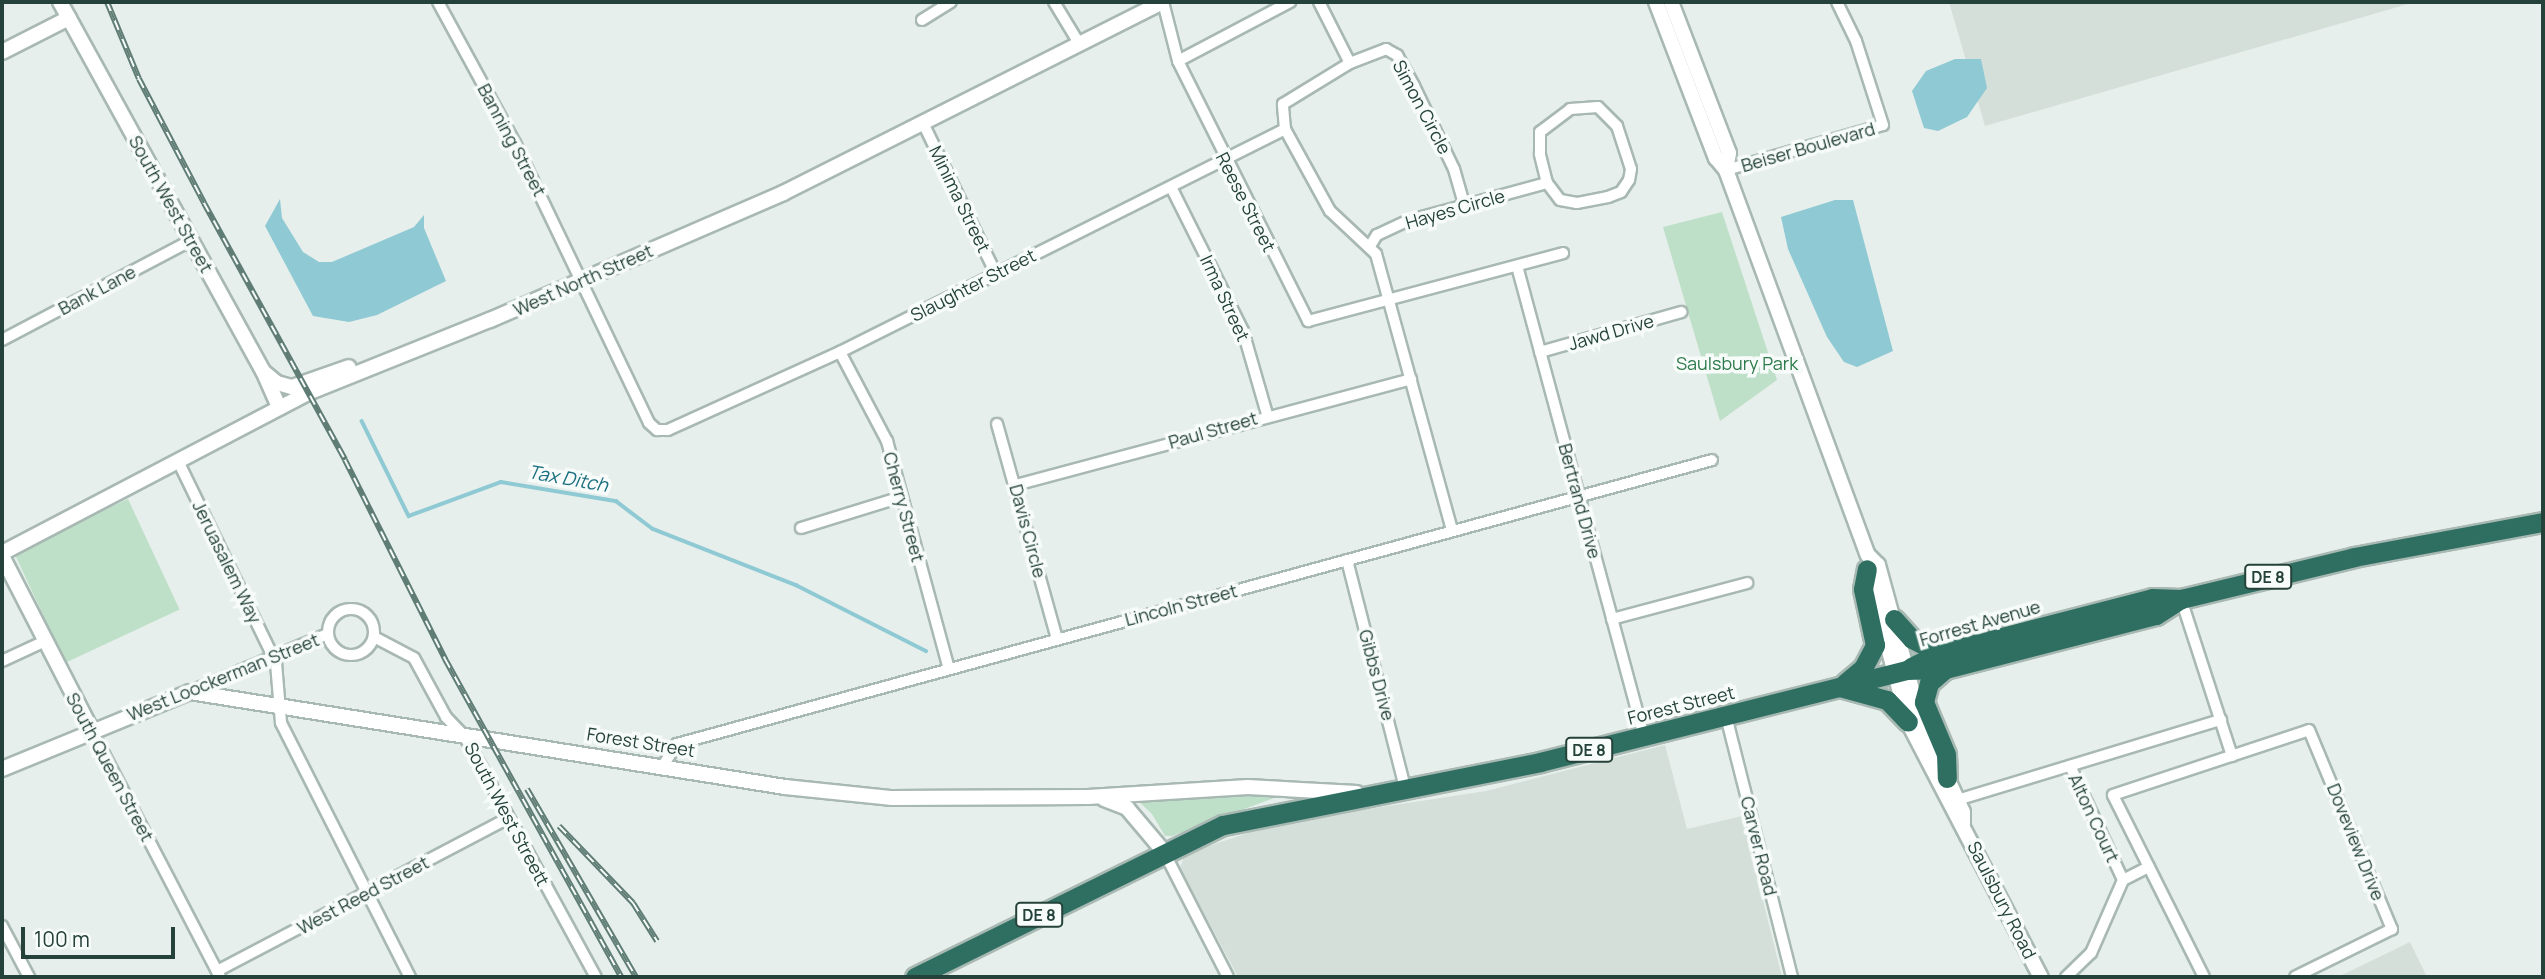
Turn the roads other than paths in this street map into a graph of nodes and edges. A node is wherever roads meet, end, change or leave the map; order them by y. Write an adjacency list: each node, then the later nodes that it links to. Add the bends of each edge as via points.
1 (60, 2): 11 (main road, South West Street)
2 (438, 2): 29 (street, Banning Street)
3 (951, 2): 12 (street)
4 (1054, 2): 13 (street)
5 (1162, 2): 13 (main road, West North Street); 15 (street, Reese Street)
6 (1290, 2): 15 (street)
7 (1319, 2): 16 (street)
8 (1656, 2): 20 (main road, via 1716,158)
9 (1671, 2): 20 (main road, via 1729,153)
10 (1837, 2): 20 (street, Beiser Boulevard, via 1856,41 1883,125)
11 (69, 18): 14 (main road); 24 (main road, South West Street)
12 (922, 20)
13 (1080, 45): 17 (main road, West North Street)
14 (2, 52)
15 (1178, 61): 19 (street, Reese Street)
16 (1350, 63): 18 (street, Simon Circle, via 1283,104); 23 (street, Simon Circle, via 1377,50 1397,55 1454,169)
17 (923, 125): 28 (street, Minima Street); 29 (main road, West North Street, via 783,193)
18 (1285, 129): 19 (street, Slaughter Street); 25 (street, via 1330,211)
19 (1224, 159): 22 (street, Slaughter Street); 30 (street, Reese Street, via 1308,321)
20 (1726, 170): 52 (main road)
21 (1547, 183): 21 (street, via 1560,200 1577,203 1621,192 1631,169 1608,113 1598,107 1570,109 1540,132); 23 (street, Hayes Circle)
22 (1171, 187): 28 (street, Slaughter Street); 39 (street, Irma Street, via 1243,331)
23 (1464, 205): 25 (street, Hayes Circle, via 1382,232)
24 (192, 240): 32 (street, Bank Lane); 36 (main road, South West Street)
25 (1370, 246): 30 (street)
26 (1563, 253): 27 (street, Reese Street)
27 (1517, 265): 30 (street, Reese Street); 34 (street, Bertrand Drive)
28 (996, 274): 33 (street, Slaughter Street)
29 (583, 279): 35 (main road, West North Street); 41 (street, Banning Street, via 649,423)
30 (1389, 299): 37 (street)
31 (1681, 312): 34 (street, Jawd Drive)
32 (2, 340)
33 (839, 352): 41 (street, Slaughter Street, via 668,430); 46 (street, Cherry Street, via 887,441)
34 (1540, 352): 45 (street, Bertrand Drive)
35 (405, 354): 36 (main road, via 292,387 277,383); 38 (main road, West North Street)
36 (263, 371): 38 (main road, South West Street)
37 (1411, 379): 39 (street, Paul Street); 49 (street)
38 (279, 407): 43 (main road, West North Street)
39 (1267, 415): 44 (street, Paul Street)
40 (996, 424): 44 (street, Davis Circle)
41 (657, 430)
42 (1712, 460): 45 (street, Lincoln Street)
43 (178, 461): 50 (main road, West North Street); 61 (street, Jeruasalem Way)
44 (1016, 485): 59 (street, Davis Circle)
45 (1579, 495): 49 (street, Lincoln Street); 55 (street, Bertrand Drive)
46 (901, 497): 48 (street); 64 (street, Cherry Street)
47 (2543, 522): 54 (highway, Forrest Avenue / DE 8, via 2354,557)
48 (801, 528)
49 (1452, 530): 51 (street, Lincoln Street)
50 (2, 555): 60 (main road, South Queen Street)
51 (1347, 560): 59 (street, Lincoln Street); 80 (street, Gibbs Drive)
52 (1867, 562): 56 (main road, via 1878,565); 65 (main road); 66 (highway, via 1863,589 1875,645 1863,668)
53 (1747, 583): 55 (street)
54 (2182, 599): 63 (highway, Forrest Avenue / DE 8, via 2156,615); 70 (street)
55 (1612, 619): 73 (street, Bertrand Drive)
56 (1894, 619): 63 (highway); 65 (main road)
57 (327, 635): 58 (street, via 336,650 353,656 368,648); 58 (street, via 331,620 347,610 366,615); 61 (street, West Loockerman Street)
58 (374, 636): 74 (street, South West Streett, via 414,658 446,717)
59 (1057, 639): 64 (street, Lincoln Street)
60 (45, 641): 62 (street); 72 (main road, South Queen Street)
61 (273, 656): 67 (street, West Loockerman Street); 68 (street, Jeruasalem Way)
62 (2, 661)
63 (1942, 661): 65 (highway, Forrest Avenue / DE 8); 79 (highway, via 1924,702 1945,754)
64 (949, 670): 77 (street, Lincoln Street, via 677,744)
65 (1900, 671): 66 (highway, Forest Street / DE 8); 71 (main road, Saulsbury Road); 79 (main road, Saulsbury Road)
66 (1839, 687): 69 (highway, Forest Street / DE 8); 71 (highway, via 1886,700)
67 (190, 692): 68 (main road, Forest Street); 72 (main road, West Loockerman Street)
68 (281, 706): 74 (main road, Forest Street); 89 (street, Jeruasalem Way, via 281,723)
69 (1726, 716): 73 (highway, Forest Street / DE 8); 97 (street, Carver Road)
70 (2221, 720): 75 (street); 76 (street)
71 (1908, 722): 85 (main road, Saulsbury Road, via 1954,816)
72 (92, 731): 78 (main road, West Loockerman Street); 91 (street, South Queen Street)
73 (1644, 736): 80 (highway, Forest Street / DE 8)
74 (465, 737): 77 (main road, Forest Street); 84 (street, South West Streett)
75 (2232, 756): 87 (street, Doveview Drive, via 2113,795); 101 (street, Doveview Drive, via 2309,730 2392,929)
76 (2070, 766): 83 (street); 88 (street, Alton Court)
77 (662, 767): 82 (main road, Forest Street, via 892,798)
78 (2, 769)
79 (1947, 778): 83 (main road, Saulsbury Road)
80 (1406, 791): 81 (highway, Forest Street / DE 8)
81 (1383, 794): 82 (main road, Forest Street, via 1248,787); 86 (highway, Forest Street / DE 8, via 1223,825)
82 (1088, 797): 86 (main road, Forest Street, via 1127,808)
83 (1958, 800): 85 (main road, Saulsbury Road)
84 (508, 818): 89 (street, West Reed Street); 94 (street, South West Streett)
85 (1963, 823): 98 (main road, Saulsbury Road)
86 (1164, 852): 95 (highway, DE 8); 96 (street)
87 (2149, 867): 88 (street); 100 (street, Doveview Drive)
88 (2123, 880): 99 (street, Alton Court, via 2091,953)
89 (366, 893): 91 (street, West Reed Street); 93 (street, Jeruasalem Way)
90 (2, 926): 92 (street)
91 (218, 974)
92 (29, 977)
93 (410, 977)
94 (596, 977)
95 (915, 977)
96 (1228, 977)
97 (1792, 977)
98 (2041, 977)
99 (2066, 977)
100 (2204, 977)
101 (2295, 977)

